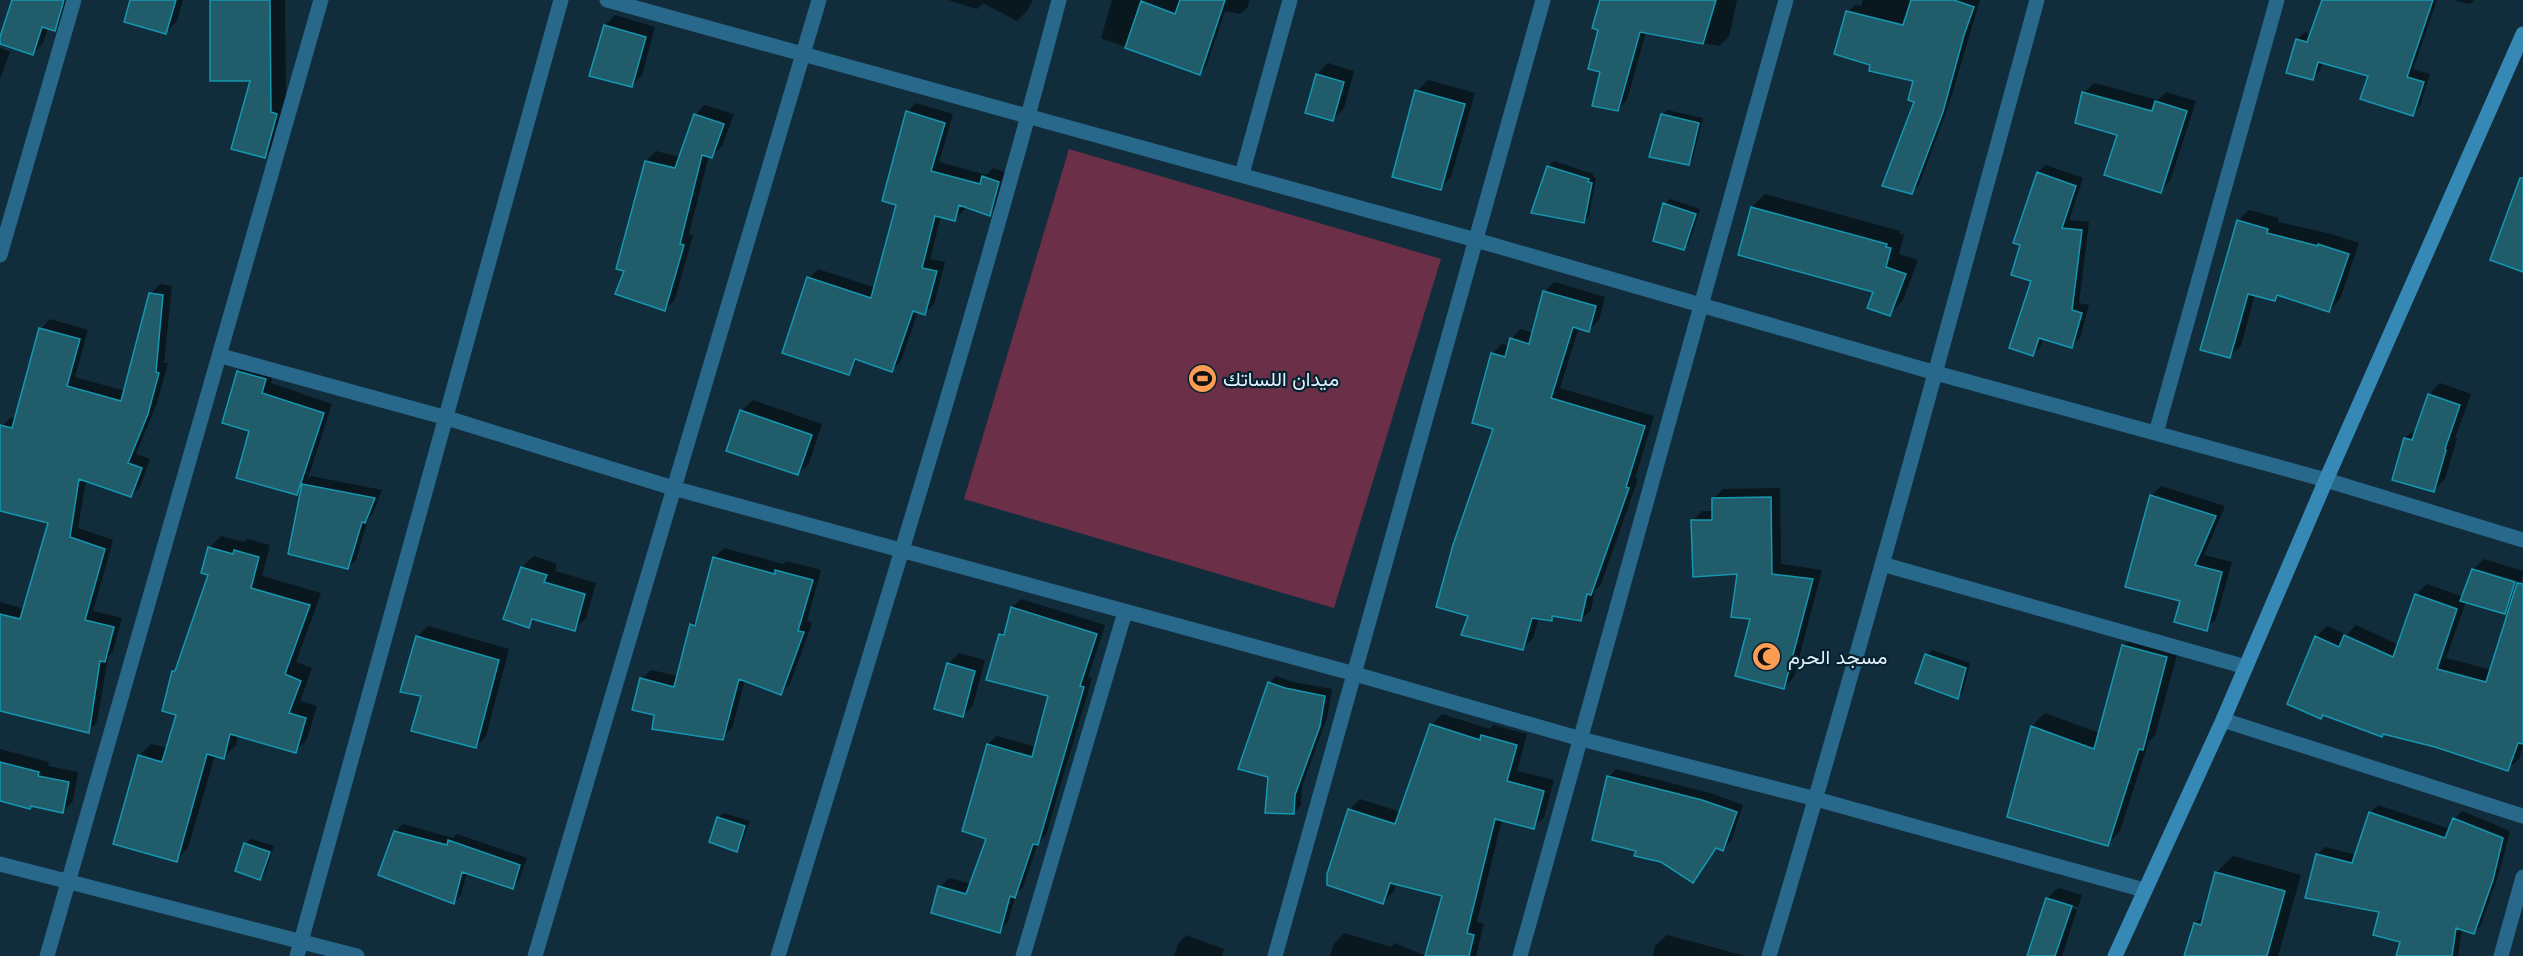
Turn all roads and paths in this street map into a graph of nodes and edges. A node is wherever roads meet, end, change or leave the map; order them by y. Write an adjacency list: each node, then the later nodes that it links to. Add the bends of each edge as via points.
1 (74, 0): 17 (street)
2 (321, 0): 19 (street)
3 (561, 0): 21 (street)
4 (607, 0): 13 (street)
5 (819, 0): 13 (street)
6 (1059, 0): 14 (street)
7 (1290, 0): 15 (street)
8 (1543, 0): 16 (street)
9 (1786, 0): 18 (street)
10 (2037, 0): 20 (street)
11 (2277, 0): 22 (street)
12 (2523, 34): 23 (street)
13 (804, 55): 14 (street); 24 (street)
14 (1029, 116): 15 (street); 26 (street)
15 (1242, 174): 16 (street)
16 (1476, 240): 18 (street); 30 (street)
17 (0, 255)
18 (1701, 306): 20 (street); 32 (street)
19 (220, 356): 21 (street); 37 (street)
20 (1936, 373): 22 (street); 27 (street)
21 (447, 418): 24 (street); 39 (street)
22 (2156, 433): 23 (street)
23 (2326, 480): 25 (street); 29 (street)
24 (673, 488): 26 (street); 43 (street)
25 (2523, 540)
26 (902, 549): 28 (street); 44 (street)
27 (1882, 564): 29 (street); 33 (street)
28 (1125, 612): 30 (street); 45 (street)
29 (2246, 667): 31 (street)
30 (1355, 674): 32 (street); 46 (street)
31 (2223, 720): 34 (street); 38 (street)
32 (1581, 739): 33 (street); 47 (street)
33 (1816, 799): 38 (street); 48 (street)
34 (2523, 816)
35 (0, 864): 37 (street)
36 (2523, 877): 50 (street)
37 (68, 882): 39 (street); 40 (street)
38 (2144, 890): 49 (street)
39 (301, 940): 41 (street); 42 (street)
40 (47, 956)
41 (297, 956)
42 (357, 956)
43 (535, 956)
44 (778, 956)
45 (1023, 956)
46 (1275, 956)
47 (1520, 956)
48 (1769, 956)
49 (2115, 956)
50 (2501, 956)

